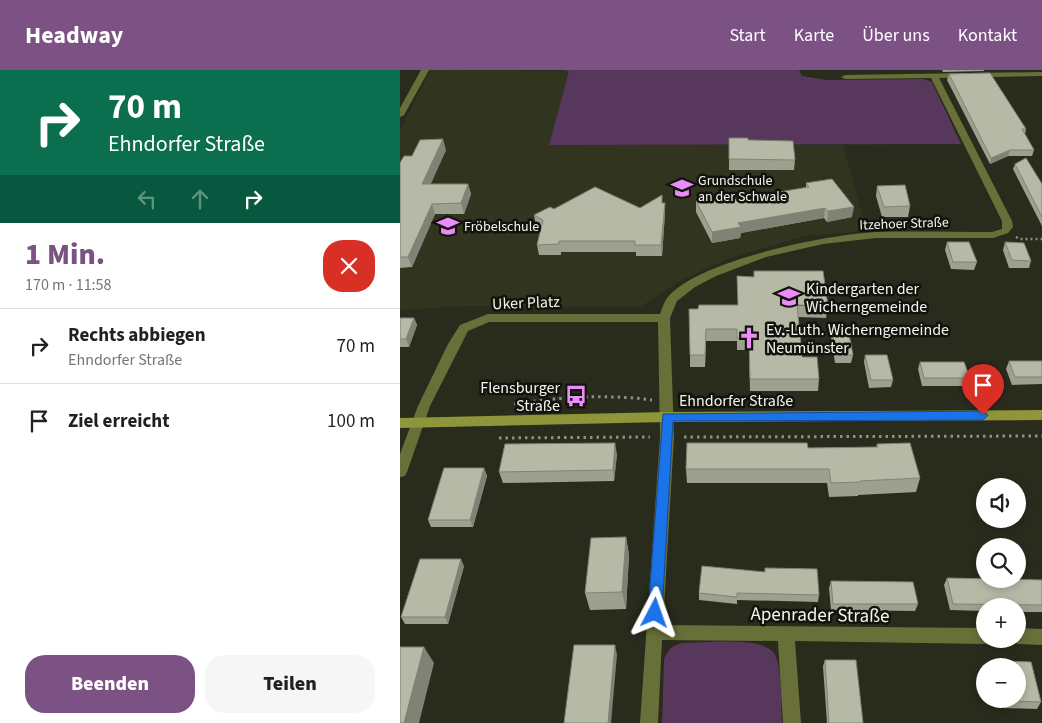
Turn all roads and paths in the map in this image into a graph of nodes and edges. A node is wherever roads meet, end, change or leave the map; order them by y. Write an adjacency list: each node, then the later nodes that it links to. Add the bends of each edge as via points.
1 (425, 70): 5 (street)
2 (1042, 74): 3 (street)
3 (934, 76): 4 (street); 6 (street, via 1007,221)
4 (845, 77)
5 (400, 115)
6 (1005, 231): 7 (path, via 1020,239); 8 (street, Itzehoer Straße, via 994,235 876,235 823,241 763,255 691,285 672,299)
7 (1042, 239)
8 (664, 318): 10 (street, Itzehoer Straße); 11 (street, Uker Platz, via 488,318 464,328)
9 (1042, 415): 10 (street, Ehndorfer Straße)
10 (667, 417): 11 (street, Ehndorfer Straße); 14 (street, Itzehoer Straße)
11 (418, 421): 12 (street, Ehndorfer Straße); 16 (street, Uker Platz)
12 (400, 423)
13 (1042, 436): 14 (path)
14 (667, 437): 15 (path); 17 (street, Itzehoer Straße)
15 (490, 438)
16 (400, 472)
17 (654, 632): 18 (street, Apenrader Straße); 22 (street, Itzehoer Straße)
18 (786, 634): 19 (street, Apenrader Straße); 23 (street)
19 (976, 636)
20 (1026, 636): 21 (street)
21 (1042, 637)
22 (649, 723)
23 (792, 723)

